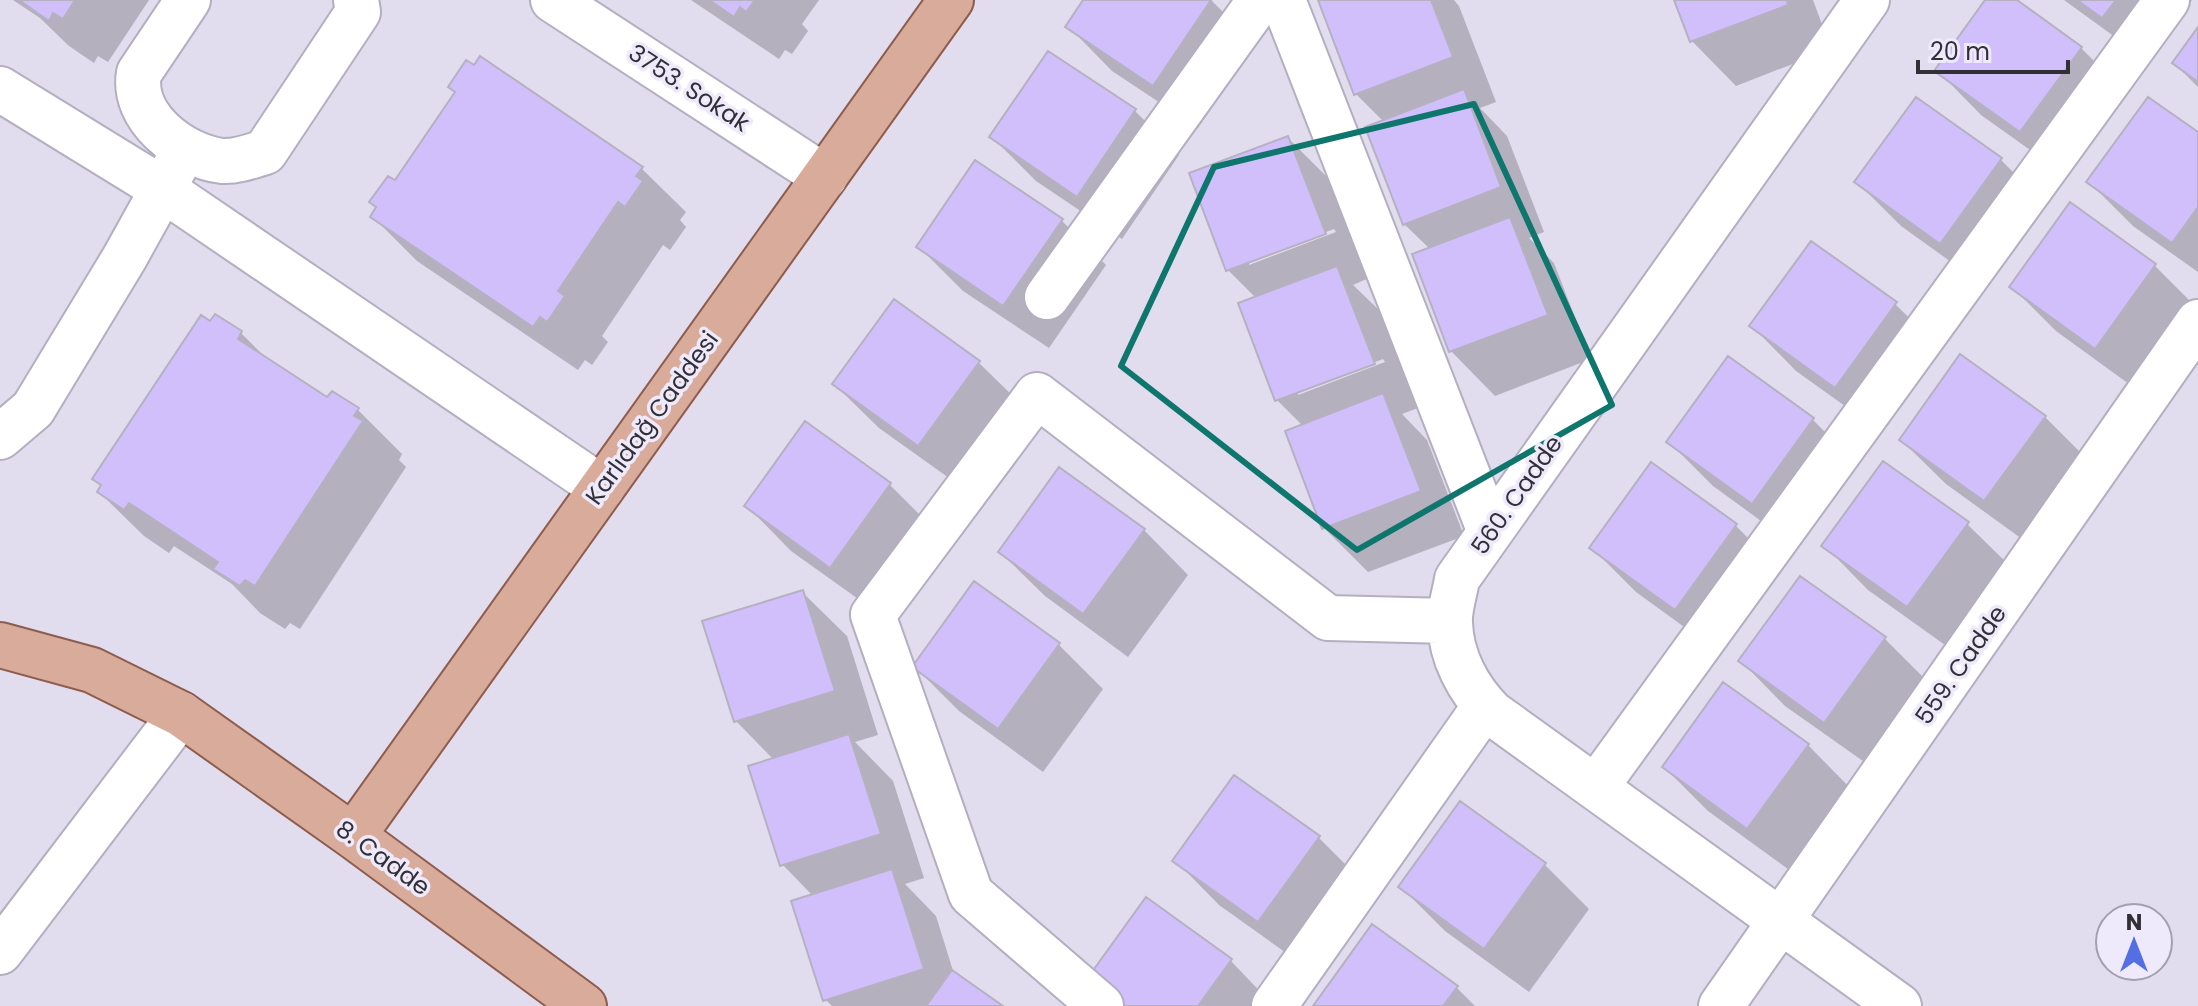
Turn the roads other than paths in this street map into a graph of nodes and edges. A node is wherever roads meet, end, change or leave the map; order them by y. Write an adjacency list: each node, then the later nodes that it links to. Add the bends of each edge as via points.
1 (188, 0): 10 (street, via 139,73 136,87 151,120)
2 (356, 0): 10 (street, via 358,12 265,152 222,161)
3 (553, 0): 11 (street, 3753. Sokak)
4 (951, 0): 11 (main road, Karlıdağ Caddesi)
5 (1260, 0): 13 (street)
6 (1283, 0): 17 (street)
7 (2167, 0): 22 (street)
8 (1850, 9): 17 (street, 560. Cadde)
9 (0, 89): 12 (street)
10 (186, 149): 12 (street)
11 (825, 177): 16 (main road, Karlıdağ Caddesi)
12 (161, 188): 15 (street, via 33,409); 16 (street)
13 (1047, 297)
14 (2198, 322): 24 (street, 559. Cadde)
15 (0, 437)
16 (602, 488): 23 (main road, Karlıdağ Caddesi)
17 (1490, 532): 18 (street, 560. Cadde, via 1457,579)
18 (1449, 621): 20 (street, 560. Cadde, via 1454,656); 27 (street, via 1328,618 1037,395 873,615 971,894)
19 (0, 645): 21 (main road, 8. Cadde, via 92,670)
20 (1485, 706): 22 (street, 560. Cadde); 28 (street)
21 (181, 714): 23 (main road, 8. Cadde); 25 (street)
22 (1596, 787): 24 (street, 560. Cadde)
23 (353, 836): 26 (main road, 8. Cadde)
24 (1783, 921): 29 (street, 559. Cadde); 30 (street, 560. Cadde)
25 (0, 952)
26 (584, 1006)
27 (1101, 1006)
28 (1274, 1006)
29 (1721, 1006)
30 (1899, 1006)

